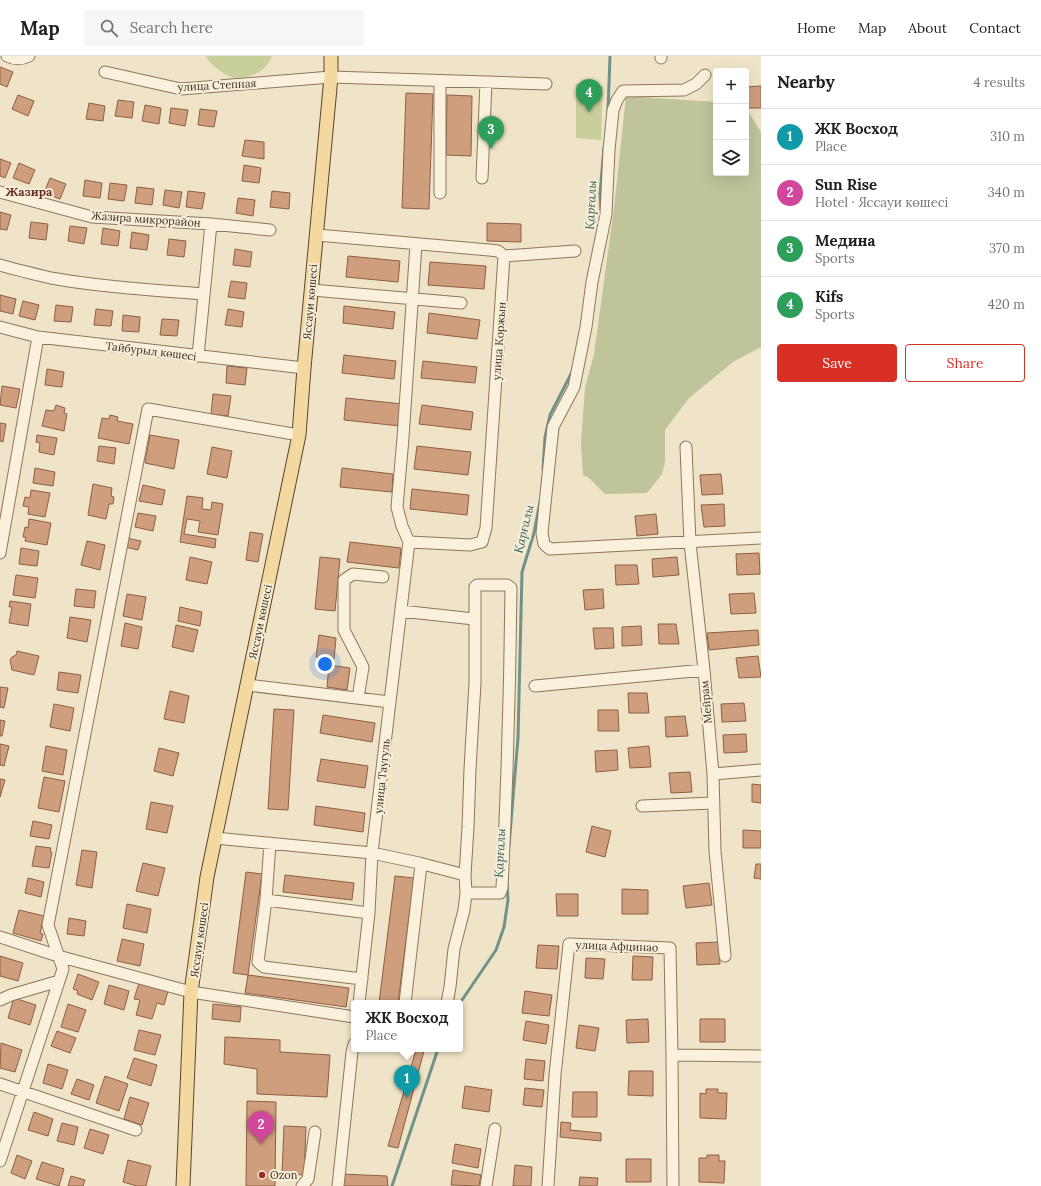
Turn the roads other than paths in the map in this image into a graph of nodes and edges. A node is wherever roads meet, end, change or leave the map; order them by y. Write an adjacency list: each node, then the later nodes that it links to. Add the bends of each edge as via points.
1 (7, 56): 2 (street, via 17,60)
2 (29, 56)
3 (331, 56): 6 (main road, Яссауи көшесі)
4 (105, 72): 6 (street, улица Степная, via 181,89)
5 (704, 75): 32 (street, via 696,84 684,90 623,91 613,110 606,214 574,387 553,428 542,533 544,544 550,550)
6 (331, 77): 7 (street, улица Степная); 15 (main road, Яссауи көшесі)
7 (440, 81): 8 (street, улица Степная); 12 (street)
8 (486, 82): 9 (street, улица Степная); 10 (street)
9 (546, 84)
10 (482, 178)
11 (0, 192): 13 (street, Жазира микрорайон, via 92,217)
12 (440, 193)
13 (211, 224): 14 (street, Жазира микрорайон); 21 (street)
14 (270, 230)
15 (316, 235): 16 (street); 20 (main road, Яссауи көшесі)
16 (416, 244): 18 (street, via 498,251); 22 (street)
17 (575, 251): 18 (street)
18 (504, 256): 31 (street, улица Коржын, via 486,528 482,542 470,545)
19 (0, 265): 21 (street, via 44,276 108,286)
20 (312, 290): 22 (street); 27 (main road, Яссауи көшесі)
21 (204, 294): 26 (street)
22 (413, 298): 23 (street); 31 (street, via 398,507 402,526)
23 (461, 303)
24 (0, 328): 25 (street, Тайбурыл көшесі)
25 (38, 337): 26 (street, Тайбурыл көшесі); 33 (street)
26 (198, 356): 27 (street, Тайбурыл көшесі)
27 (304, 368): 28 (main road, Яссауи көшесі)
28 (299, 435): 38 (main road, Яссауи көшесі); 55 (street, via 148,409 48,925)
29 (686, 448): 32 (street, Мейрам)
30 (761, 538): 32 (street)
31 (410, 542): 35 (street, улица Таугуль)
32 (690, 543): 37 (street, Мейрам)
33 (0, 553)
34 (383, 577): 40 (street, via 353,574 344,580 344,630 363,667)
35 (401, 611): 36 (street); 41 (street, улица Таугуль)
36 (474, 619): 50 (street, via 475,683); 51 (street, via 477,585 507,584 511,588 508,776 502,888 500,893)
37 (704, 670): 39 (street); 43 (street, Мейрам)
38 (247, 684): 40 (street); 46 (main road, Яссауи көшесі)
39 (535, 686)
40 (358, 698): 41 (street)
41 (390, 702): 48 (street, улица Таугуль)
42 (761, 770): 43 (street)
43 (713, 774): 44 (street, Мейрам)
44 (713, 802): 45 (street); 56 (street, Мейрам)
45 (642, 806)
46 (215, 838): 47 (street); 59 (main road, Яссауи көшесі)
47 (270, 843): 48 (street); 52 (street)
48 (372, 853): 49 (street); 53 (street, улица Таугуль)
49 (419, 863): 50 (street); 62 (street)
50 (465, 875): 51 (street)
51 (466, 893): 63 (street, via 454,949)
52 (266, 900): 53 (street); 57 (street, via 258,962 264,967)
53 (369, 913): 57 (street, улица Таугуль)
54 (0, 937): 55 (street)
55 (58, 956): 58 (street, via 63,969); 59 (street)
56 (725, 956)
57 (362, 978): 61 (street, улица Таугуль)
58 (59, 981): 60 (street); 69 (street)
59 (191, 992): 64 (street); 74 (main road, Яссауи көшесі)
60 (0, 1000)
61 (359, 1000)
62 (405, 1000)
63 (448, 1000)
64 (351, 1017)
65 (352, 1052): 76 (street)
66 (672, 1055): 67 (street); 78 (street, улица Афцинао, via 670,948 569,944 555,1076); 79 (street, улица Афцинао)
67 (761, 1056)
68 (0, 1084): 69 (street)
69 (24, 1092): 71 (street); 73 (street)
70 (495, 1129): 77 (street)
71 (136, 1130)
72 (315, 1132): 75 (street, via 308,1179)
73 (0, 1161)
74 (183, 1186)
75 (302, 1186)
76 (338, 1186)
77 (486, 1186)
78 (548, 1186)
79 (673, 1186)

